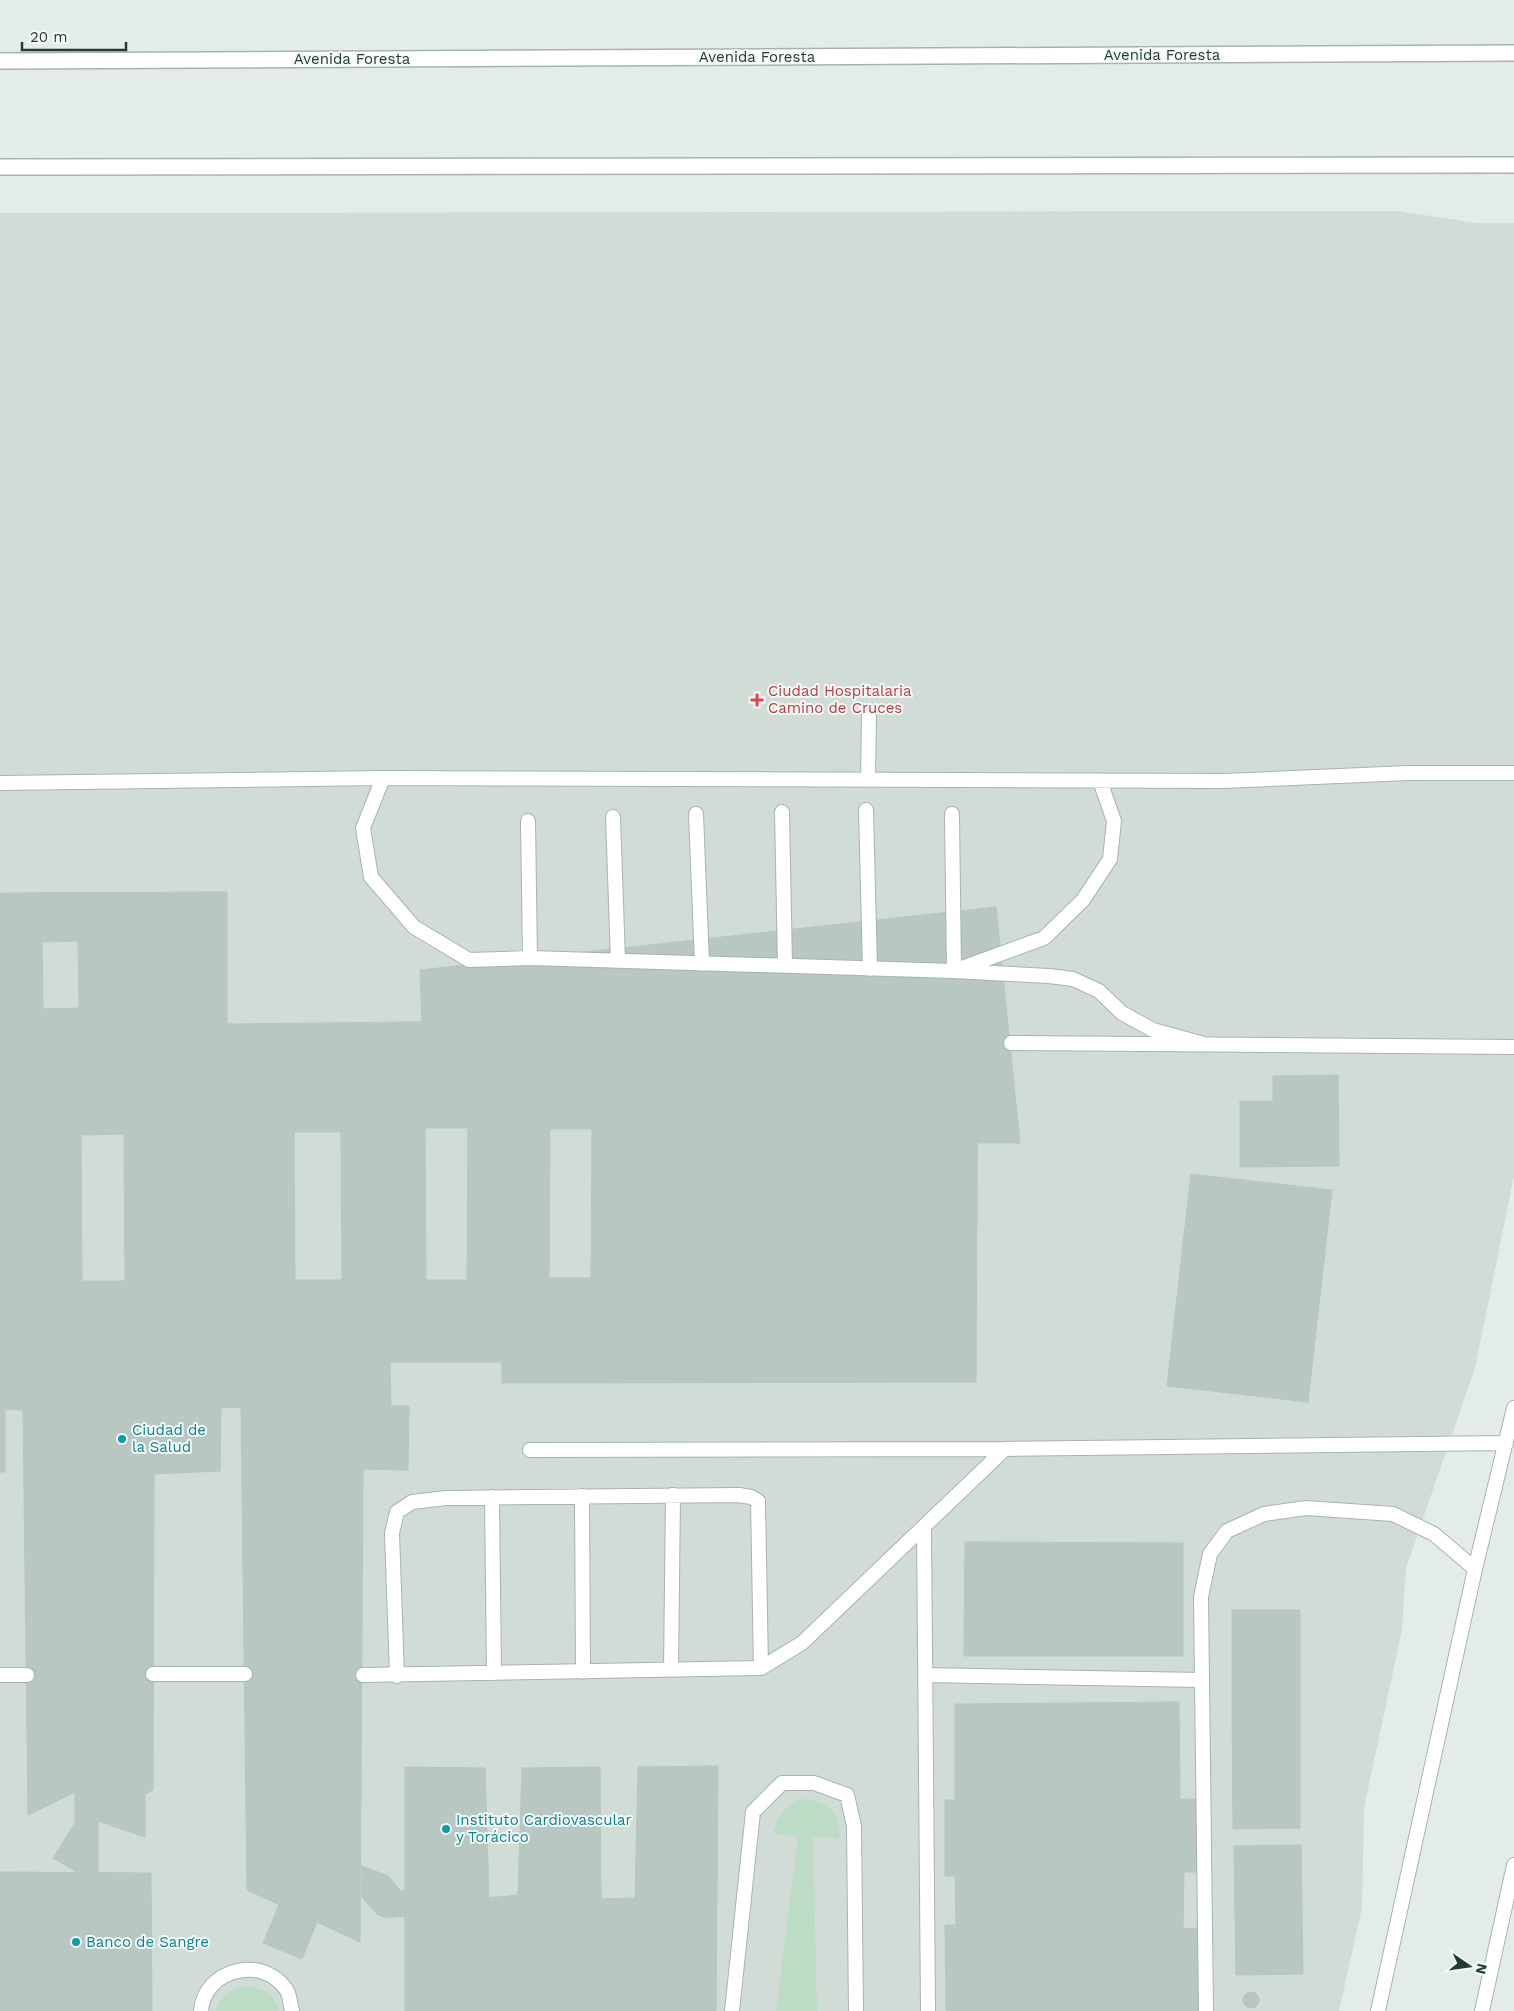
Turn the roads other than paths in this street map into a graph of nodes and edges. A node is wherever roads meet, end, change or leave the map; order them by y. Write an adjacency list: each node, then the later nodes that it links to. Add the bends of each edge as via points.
1 (1514, 53): 2 (street, Avenida Foresta)
2 (0, 61)
3 (1514, 165): 4 (street)
4 (0, 168)
5 (869, 713): 8 (lane)
6 (1514, 773): 9 (lane)
7 (383, 778): 8 (lane); 10 (lane); 17 (lane, via 363,828 371,877 414,927 469,960)
8 (868, 780): 9 (lane)
9 (1100, 781): 22 (lane, via 1114,821 1110,859 1082,900 1044,938)
10 (0, 783)
11 (866, 810): 21 (lane)
12 (782, 812): 20 (lane)
13 (696, 814): 19 (lane)
14 (952, 814): 22 (lane)
15 (613, 817): 18 (lane)
16 (528, 821): 17 (lane)
17 (530, 958): 18 (lane)
18 (618, 961): 19 (lane)
19 (702, 964): 20 (lane)
20 (785, 966): 21 (lane)
21 (870, 969): 22 (lane)
22 (954, 971): 24 (lane, via 1073,979 1099,991 1122,1013 1153,1030)
23 (1011, 1042): 24 (lane)
24 (1204, 1044): 25 (lane)
25 (1514, 1048)
26 (1514, 1408): 27 (lane)
27 (1506, 1443): 28 (lane); 34 (lane)
28 (1006, 1449): 29 (lane); 33 (lane)
29 (530, 1450)
30 (672, 1495): 32 (lane); 35 (lane, via 740,1495 758,1501); 36 (lane)
31 (492, 1496): 32 (lane); 40 (lane); 45 (lane, via 412,1502 397,1512 392,1533)
32 (582, 1496): 37 (lane)
33 (924, 1529): 35 (lane, via 802,1643); 44 (lane)
34 (1474, 1569): 46 (lane, via 1434,1534 1393,1514 1306,1508 1264,1514 1228,1530 1210,1554 1201,1597); 54 (lane)
35 (761, 1668): 36 (lane)
36 (671, 1670): 37 (lane)
37 (583, 1672): 40 (lane)
38 (153, 1674): 39 (lane)
39 (244, 1674)
40 (494, 1674): 45 (lane)
41 (0, 1675): 42 (lane)
42 (27, 1675)
43 (363, 1675): 45 (lane)
44 (926, 1675): 46 (lane); 52 (lane)
45 (397, 1676)
46 (1202, 1680): 53 (lane)
47 (1514, 1865): 55 (lane)
48 (201, 2011): 49 (lane, via 202,2000 216,1981 235,1970 254,1968 277,1978 287,1990)
49 (292, 2011)
50 (732, 2011): 51 (lane, via 753,1812 782,1783 814,1782 847,1796 854,1826)
51 (856, 2011)
52 (928, 2011)
53 (1206, 2011)
54 (1378, 2011)
55 (1482, 2011)

